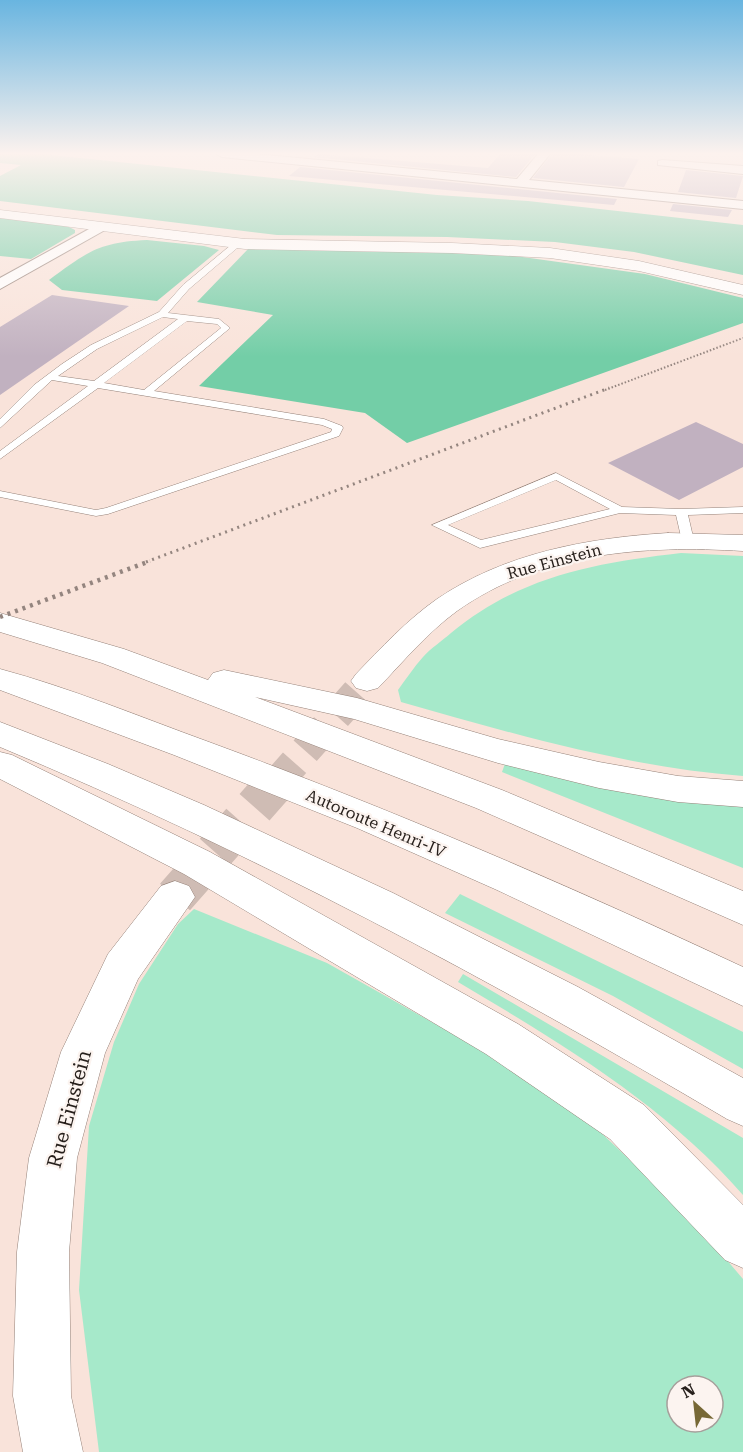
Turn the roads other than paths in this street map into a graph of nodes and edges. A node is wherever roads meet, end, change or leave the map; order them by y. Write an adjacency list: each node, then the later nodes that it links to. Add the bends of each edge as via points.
1 (60, 222): 2 (main road)
2 (100, 227): 3 (main road); 4 (street)
3 (239, 243): 5 (main road, via 550,253 639,266); 6 (lane, via 186,287)
4 (0, 284)
5 (743, 290)
6 (162, 314): 7 (lane); 8 (lane, via 94,347)
7 (185, 318): 9 (lane); 10 (lane, via 219,322 226,328)
8 (50, 377): 9 (lane); 11 (lane)
9 (96, 384): 10 (lane); 12 (lane)
10 (146, 393): 13 (lane, via 324,422 338,428 314,441 108,512)
11 (0, 425)
12 (0, 456)
13 (0, 494)
14 (620, 510): 14 (lane, via 556,476 438,525 480,544); 16 (lane)
15 (743, 510): 16 (lane)
16 (681, 512): 17 (lane)
17 (688, 541): 18 (main road, Rue Einstein); 22 (main road, Rue Einstein, via 576,552 501,575 448,604 411,635)
18 (743, 543)
19 (0, 622): 20 (main road)
20 (113, 656): 25 (main road, via 357,709 498,751 599,775 678,789); 27 (main road, via 489,799)
21 (0, 679): 28 (main road, Autoroute Henri-IV, via 162,736 372,819)
22 (367, 681)
23 (0, 734): 29 (main road, via 190,812 398,914 566,1002)
24 (0, 764): 30 (main road, via 197,863 502,1039 627,1122)
25 (743, 794)
26 (175, 897): 31 (main road, Rue Einstein, via 123,967 82,1052 52,1158 43,1252 42,1396)
27 (743, 909)
28 (743, 987)
29 (743, 1103)
30 (743, 1242)
31 (53, 1452)

